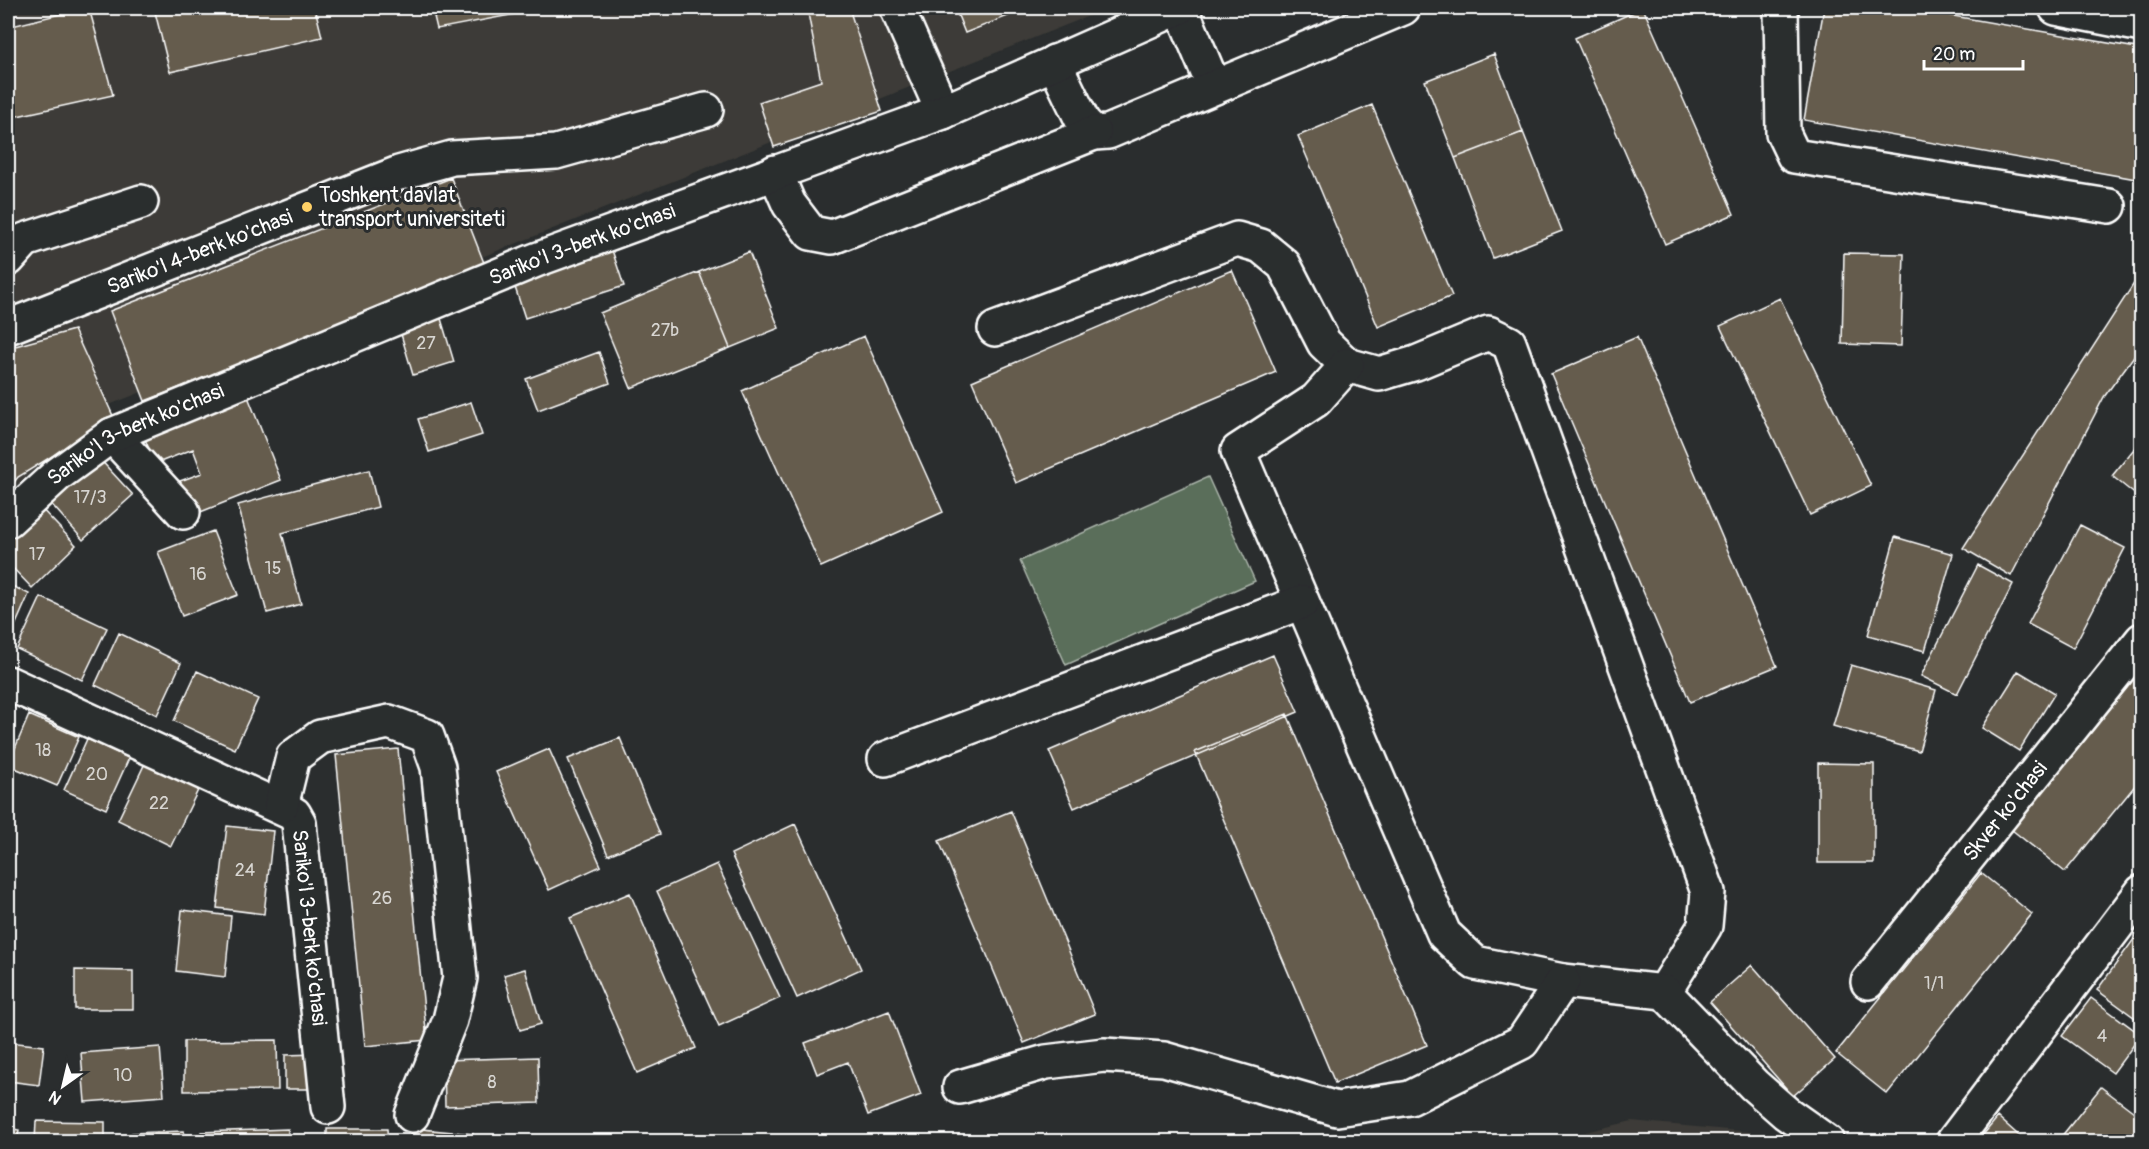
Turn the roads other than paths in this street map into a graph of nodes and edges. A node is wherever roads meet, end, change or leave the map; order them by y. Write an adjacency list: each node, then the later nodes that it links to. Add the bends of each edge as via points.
1 (897, 8): 10 (street)
2 (1180, 8): 7 (street, Sariko'l 3-berk ko'chasi); 8 (street)
3 (1403, 8): 8 (street)
4 (1781, 8): 14 (street, via 1783,133 1794,156)
5 (2056, 8): 6 (street)
6 (2142, 25)
7 (1054, 62): 10 (street, Sariko'l 3-berk ko'chasi); 11 (street, via 1083,122)
8 (1214, 87): 11 (street, via 1108,132)
9 (706, 110): 16 (street, Sariko'l 4-berk ko'chasi, via 556,152 452,158 399,173)
10 (943, 112): 12 (street, Sariko'l 3-berk ko'chasi)
11 (1094, 133): 12 (street, via 832,237 811,233 789,204)
12 (775, 172): 19 (street, Sariko'l 3-berk ko'chasi, via 536,260)
13 (141, 202): 15 (street, via 25,240)
14 (2109, 206)
15 (8, 259)
16 (8, 327)
17 (995, 328): 18 (street, via 1237,239 1261,246 1284,265 1324,343)
18 (1347, 365): 22 (street, via 1316,400 1238,451); 30 (street, via 1379,375 1488,333 1509,343 1708,892 1705,926)
19 (112, 435): 20 (street); 21 (street, Sariko'l 3-berk ko'chasi, via 57,475)
20 (183, 512)
21 (8, 520)
22 (1302, 602): 25 (street); 28 (street, via 1444,934 1475,963)
23 (2142, 640): 29 (street, Skver ko'chasi)
24 (8, 683): 26 (street, Sariko'l 3-berk ko'chasi)
25 (885, 759)
26 (281, 806): 32 (street, Sariko'l 3-berk ko'chasi, via 294,814 299,823); 33 (street, via 294,757 320,736 388,722 427,736 438,767 460,978 450,1020)
27 (2142, 892): 35 (street)
28 (1563, 981): 30 (street); 31 (street, via 1522,1042 1410,1098 1337,1109 1164,1059 1104,1056 1046,1062)
29 (1868, 982)
30 (1664, 992): 34 (street, via 1786,1113)
31 (960, 1088)
32 (328, 1107)
33 (412, 1115)
34 (1827, 1142)
35 (1953, 1142)

